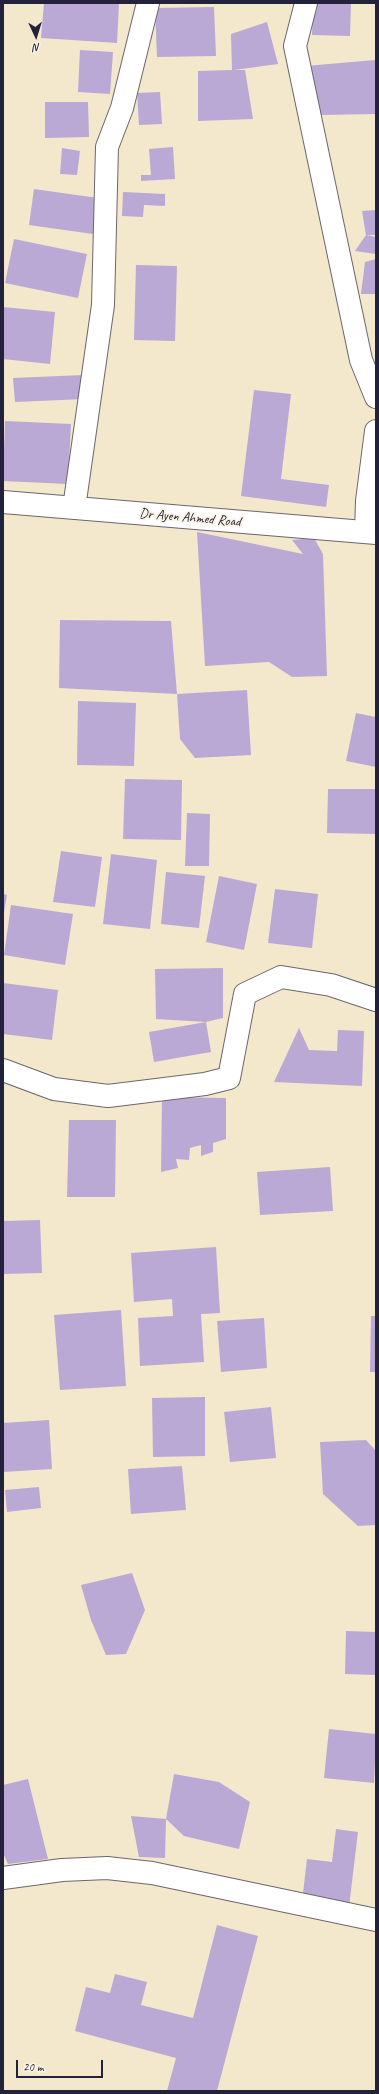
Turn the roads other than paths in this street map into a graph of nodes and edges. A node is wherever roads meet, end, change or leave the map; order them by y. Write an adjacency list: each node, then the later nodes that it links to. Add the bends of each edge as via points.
1 (148, 3): 6 (street, via 122,108 108,147 104,305)
2 (306, 3): 3 (street, via 295,46 361,360)
3 (376, 397)
4 (376, 431): 7 (street, via 367,501)
5 (3, 502): 6 (street, Dr Ayen Ahmed Road)
6 (74, 508): 7 (street, Dr Ayen Ahmed Road)
7 (371, 533)
8 (376, 1000): 9 (street, via 331,985 281,977 245,994 228,1078 205,1084 108,1096 54,1089)
9 (3, 1070)
10 (3, 1878): 11 (street, via 62,1870 107,1868 144,1872)
11 (376, 1920)

